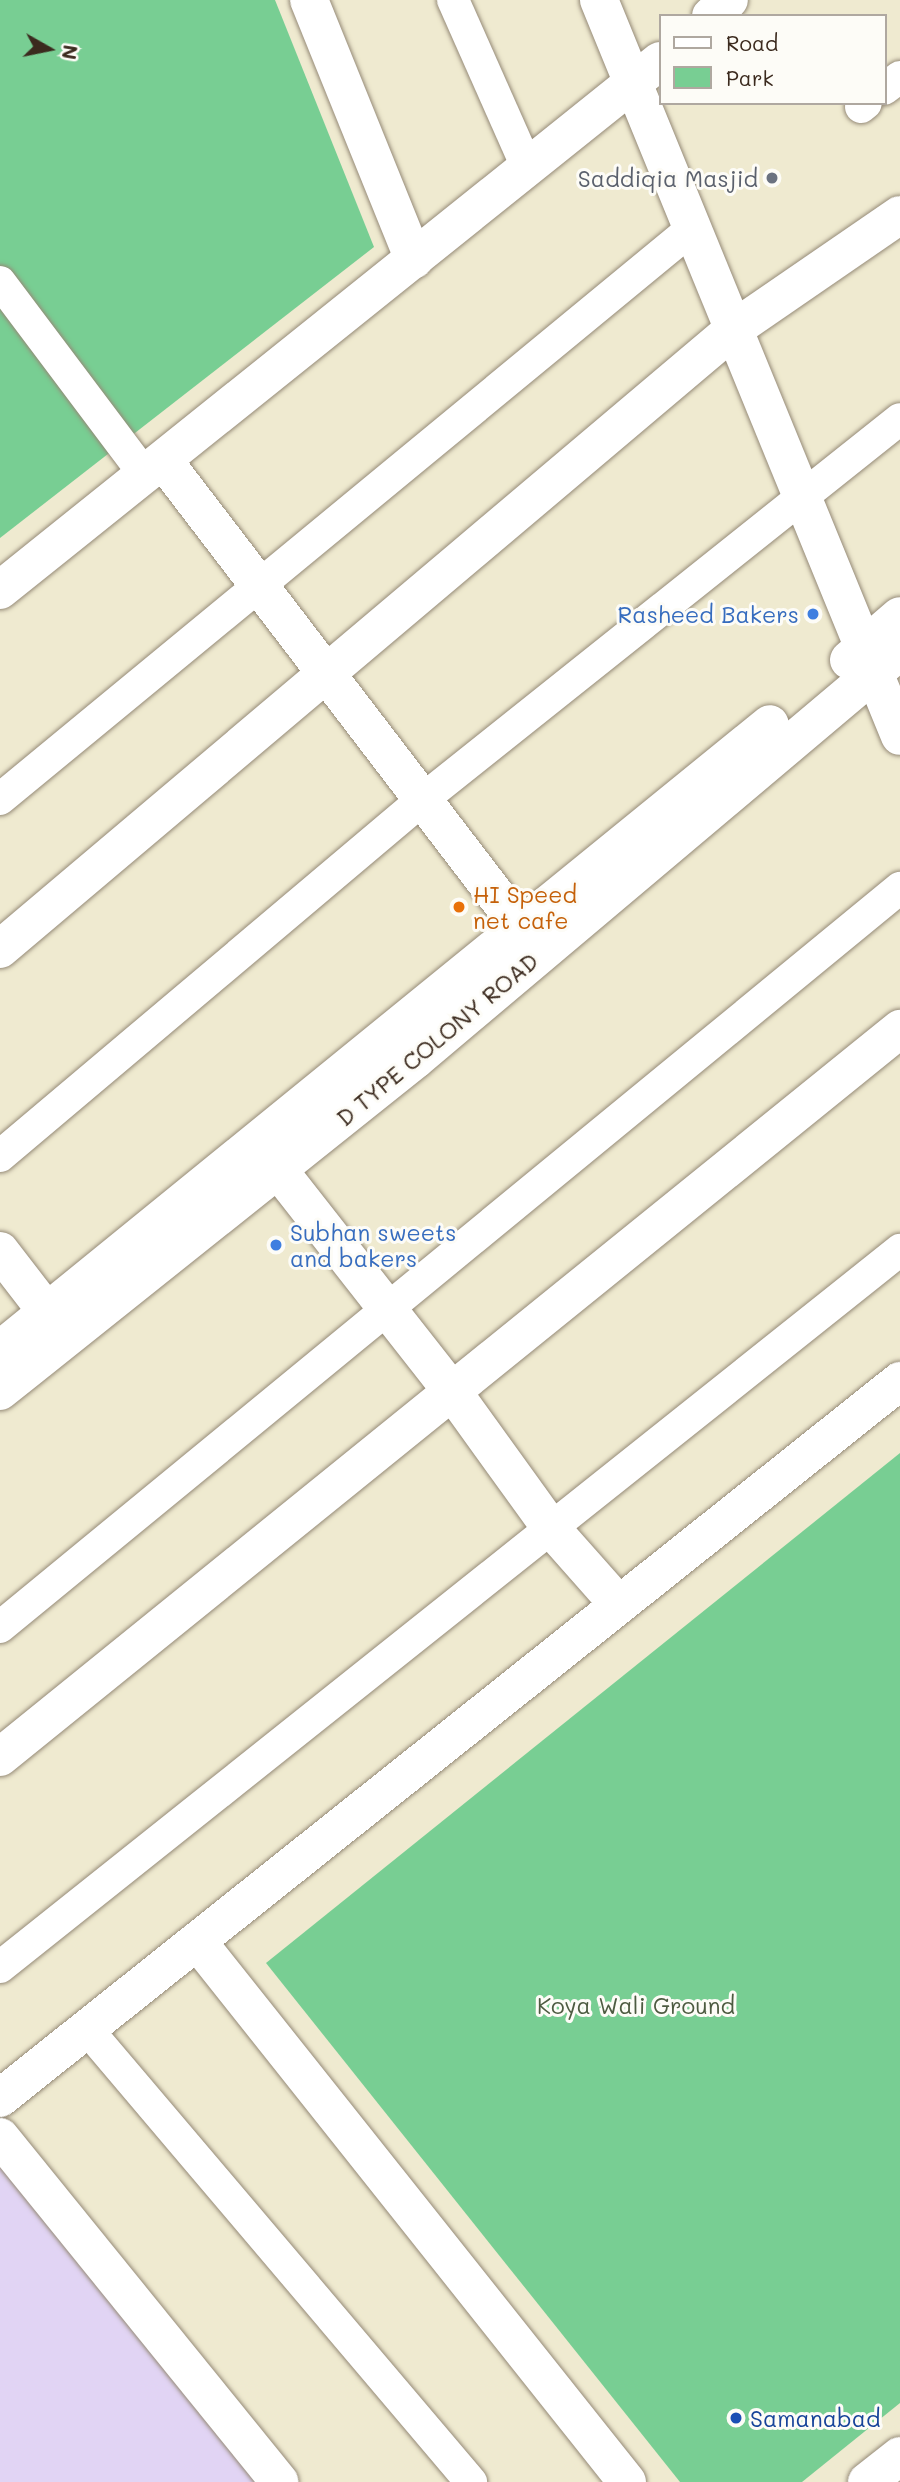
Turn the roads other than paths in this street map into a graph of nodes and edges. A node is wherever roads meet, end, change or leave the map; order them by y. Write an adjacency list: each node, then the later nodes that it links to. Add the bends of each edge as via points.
1 (309, 0): 12 (street)
2 (453, 0): 9 (street)
3 (599, 0): 6 (street)
4 (729, 0): 5 (street)
5 (713, 14)
6 (647, 72): 9 (street); 11 (street)
7 (900, 77): 8 (street)
8 (886, 88)
9 (528, 169): 12 (street)
10 (900, 215): 14 (street)
11 (693, 228): 14 (street); 18 (street)
12 (414, 260): 16 (street)
13 (0, 282): 16 (street)
14 (734, 329): 17 (street); 22 (street)
15 (900, 419): 17 (street)
16 (154, 468): 18 (street); 19 (street)
17 (802, 496): 21 (street); 25 (street)
18 (255, 586): 22 (street); 24 (street)
19 (0, 590)
20 (900, 616): 21 (street, D TYPE COLONY ROAD)
21 (880, 656): 23 (street); 27 (street, D TYPE COLONY ROAD); 30 (street, D TYPE COLONY ROAD, via 416,1059)
22 (325, 674): 25 (street); 28 (street)
23 (900, 736)
24 (0, 799)
25 (422, 800): 27 (street); 31 (street)
26 (900, 888): 34 (street)
27 (520, 928): 30 (street, D TYPE COLONY ROAD)
28 (0, 948)
29 (900, 1029): 39 (street)
30 (267, 1155): 34 (street); 35 (street, D TYPE COLONY ROAD); 38 (street, D TYPE COLONY ROAD)
31 (0, 1156)
32 (900, 1250): 40 (street)
33 (0, 1251): 35 (street)
34 (388, 1309): 39 (street); 42 (street)
35 (47, 1312): 36 (street, D TYPE COLONY ROAD)
36 (0, 1350)
37 (900, 1381): 41 (street)
38 (0, 1391)
39 (452, 1391): 40 (street); 43 (street)
40 (550, 1527): 41 (street); 45 (street)
41 (619, 1605): 44 (street)
42 (0, 1627)
43 (0, 1757)
44 (197, 1941): 46 (street); 52 (street)
45 (0, 1967)
46 (87, 2029): 47 (street); 51 (street)
47 (0, 2098)
48 (0, 2137): 50 (street)
49 (900, 2456): 53 (street)
50 (279, 2482)
51 (471, 2482)
52 (627, 2482)
53 (867, 2482)

